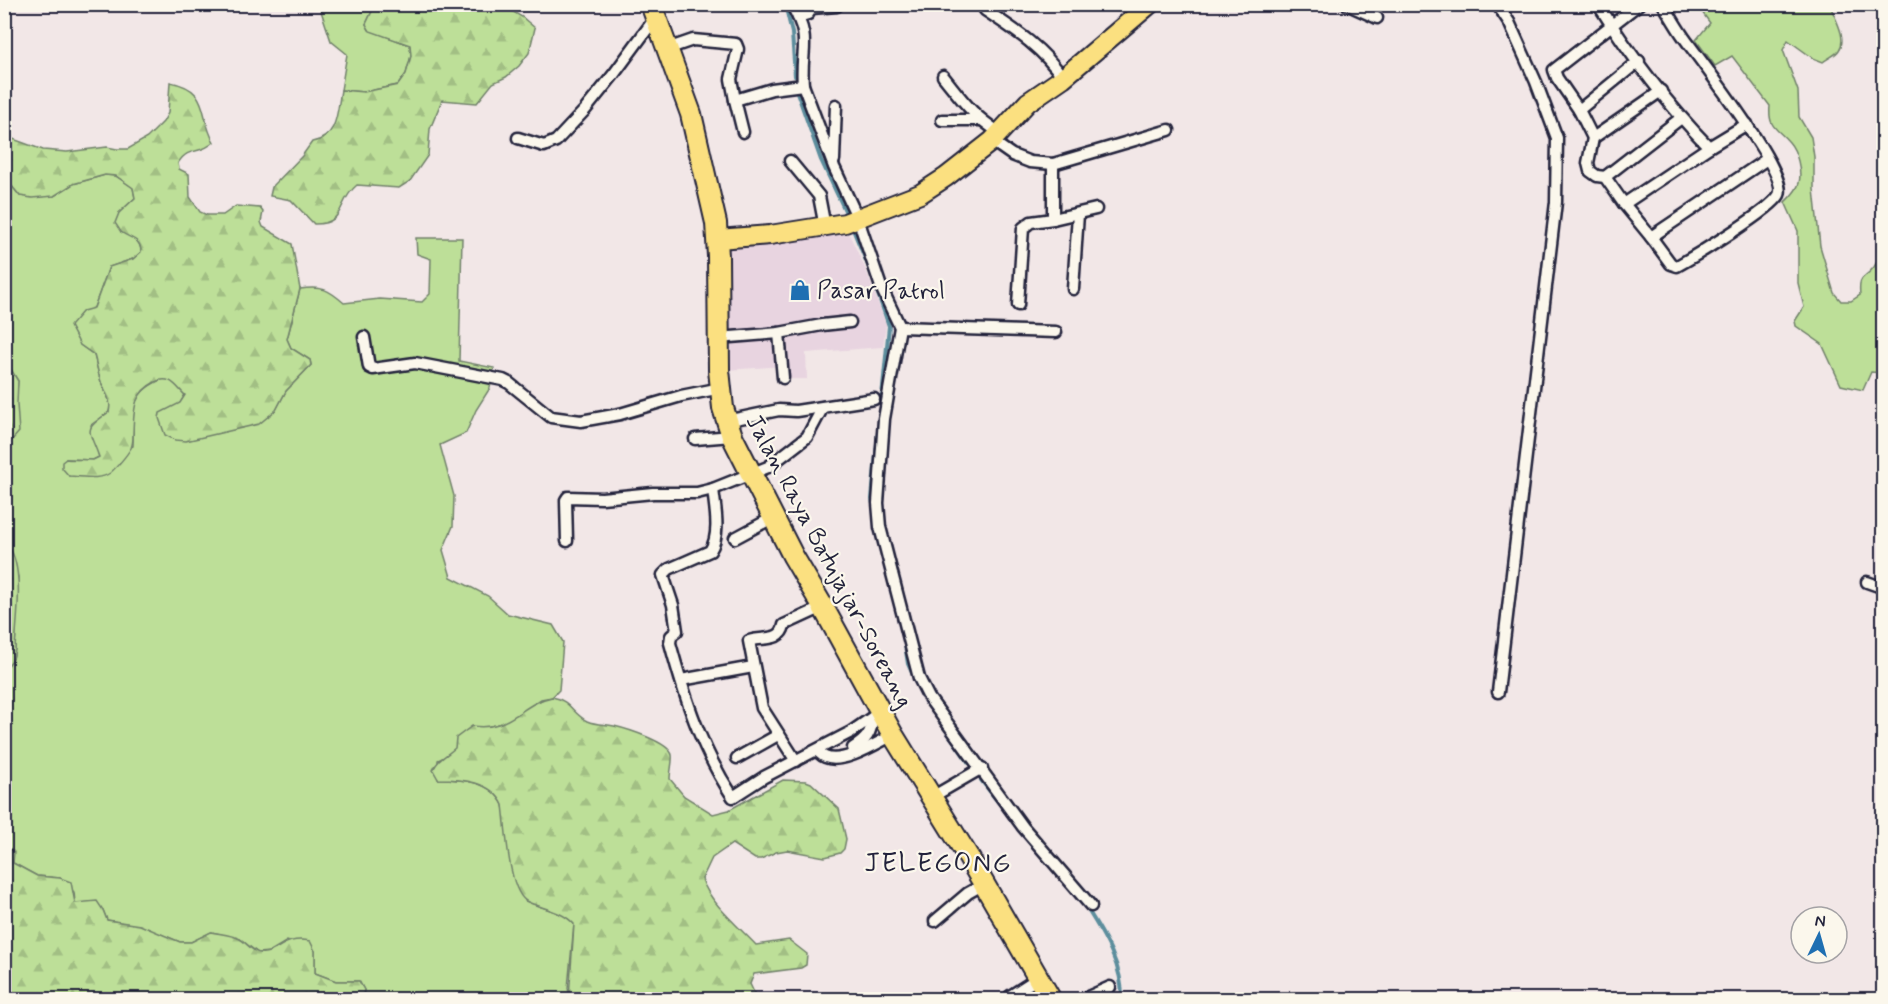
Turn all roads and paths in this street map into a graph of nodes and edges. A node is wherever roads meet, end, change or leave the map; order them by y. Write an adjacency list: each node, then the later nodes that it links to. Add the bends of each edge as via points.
1 (791, 4): 11 (street)
2 (1150, 4): 17 (main road)
3 (1346, 4): 12 (street)
4 (1497, 4): 70 (street, via 1532,72 1557,138 1556,202)
5 (1598, 4): 13 (street)
6 (1639, 4): 13 (street)
7 (1664, 4): 26 (street, via 1680,33)
8 (837, 6): 11 (street, via 812,8)
9 (986, 10): 17 (street, via 1029,40)
10 (653, 11): 14 (highway, Jalan Raya Batujajar-Soreang); 30 (street, via 607,83 556,141 544,146)
11 (798, 17): 18 (street, via 806,48)
12 (1377, 18)
13 (1612, 27): 15 (street); 22 (street, via 1554,70)
14 (667, 49): 20 (street, via 693,40 736,44 731,79); 45 (highway, Jalan Raya Batujajar-Soreang, via 691,114)
15 (1639, 61): 19 (street); 22 (street)
16 (943, 76): 25 (street)
17 (1063, 78): 29 (main road, via 1028,102)
18 (803, 85): 20 (street); 36 (street)
19 (1661, 91): 23 (street); 31 (street)
20 (735, 100): 28 (street)
21 (836, 105): 36 (street)
22 (1579, 110): 31 (street)
23 (1681, 118): 32 (street); 37 (street)
24 (942, 120): 25 (street)
25 (979, 120): 29 (street)
26 (1748, 124): 32 (street); 33 (street)
27 (1169, 130): 35 (street)
28 (743, 132)
29 (996, 137): 35 (street, via 1011,155); 42 (main road, via 920,194)
30 (518, 138)
31 (1593, 138): 37 (street, via 1590,171)
32 (1709, 147): 38 (street)
33 (1767, 159): 44 (street); 44 (street, via 1780,188 1779,195 1761,213 1677,266 1671,264)
34 (790, 161): 43 (street, via 819,196)
35 (1053, 164): 41 (street)
36 (834, 167): 42 (street)
37 (1605, 177): 38 (street)
38 (1624, 204): 44 (street)
39 (1096, 209): 40 (street)
40 (1078, 214): 41 (street); 46 (street)
41 (1053, 219): 47 (street, via 1031,222 1023,228)
42 (852, 221): 43 (main road); 49 (street)
43 (825, 227): 45 (main road)
44 (1651, 237)
45 (718, 239): 53 (highway, Jalan Raya Batujajar-Soreang)
46 (1073, 289)
47 (1018, 305)
48 (849, 322): 51 (street)
49 (900, 327): 50 (street); 78 (street, via 884,419 880,527 919,678 929,698)
50 (1056, 332)
51 (779, 333): 53 (street); 54 (street)
52 (364, 337): 55 (street, via 369,367 373,369 415,363 502,380 551,417 581,421)
53 (718, 338): 55 (highway, Jalan Raya Batujajar-Soreang)
54 (783, 378)
55 (721, 388): 58 (highway, Jalan Raya Batujajar-Soreang)
56 (874, 399): 57 (street)
57 (823, 407): 58 (street, via 779,410); 60 (street, via 807,436 768,467)
58 (729, 429): 59 (street); 60 (highway, Jalan Raya Batujajar-Soreang)
59 (695, 439)
60 (750, 473): 61 (street); 62 (highway, Jalan Raya Batujajar-Soreang)
61 (713, 489): 64 (street, via 697,493 568,497); 69 (street, via 714,545 663,575 677,620 677,631 670,640)
62 (774, 517): 63 (street); 67 (highway, Jalan Raya Batujajar-Soreang)
63 (735, 538)
64 (567, 541)
65 (1867, 582): 66 (street)
66 (1884, 588)
67 (823, 607): 68 (street, via 784,626 778,637 751,639); 71 (highway, Jalan Raya Batujajar-Soreang)
68 (753, 667): 69 (street); 72 (street, via 762,708)
69 (681, 680): 77 (street, via 715,770 733,797)
70 (1498, 692)
71 (876, 715): 73 (highway, Jalan Raya Batujajar-Soreang); 74 (street); 75 (street, via 867,739 853,749)
72 (778, 735): 76 (street); 77 (street)
73 (893, 735): 75 (street); 79 (highway, Jalan Raya Batujajar-Soreang)
74 (817, 751): 75 (street, via 838,759); 77 (street)
75 (852, 755)
76 (737, 758)
77 (796, 761)
78 (982, 768): 79 (street); 81 (street, via 1023,827)
79 (932, 797): 80 (highway, Jalan Raya Batujajar-Soreang)
80 (984, 884): 82 (street); 83 (highway, Jalan Raya Batujajar-Soreang)
81 (1091, 906)
82 (935, 921)
83 (1038, 978): 85 (street); 86 (highway, Jalan Raya Batujajar-Soreang)
84 (1110, 987): 87 (street)
85 (1008, 999)
86 (1051, 999)
87 (1081, 999)

